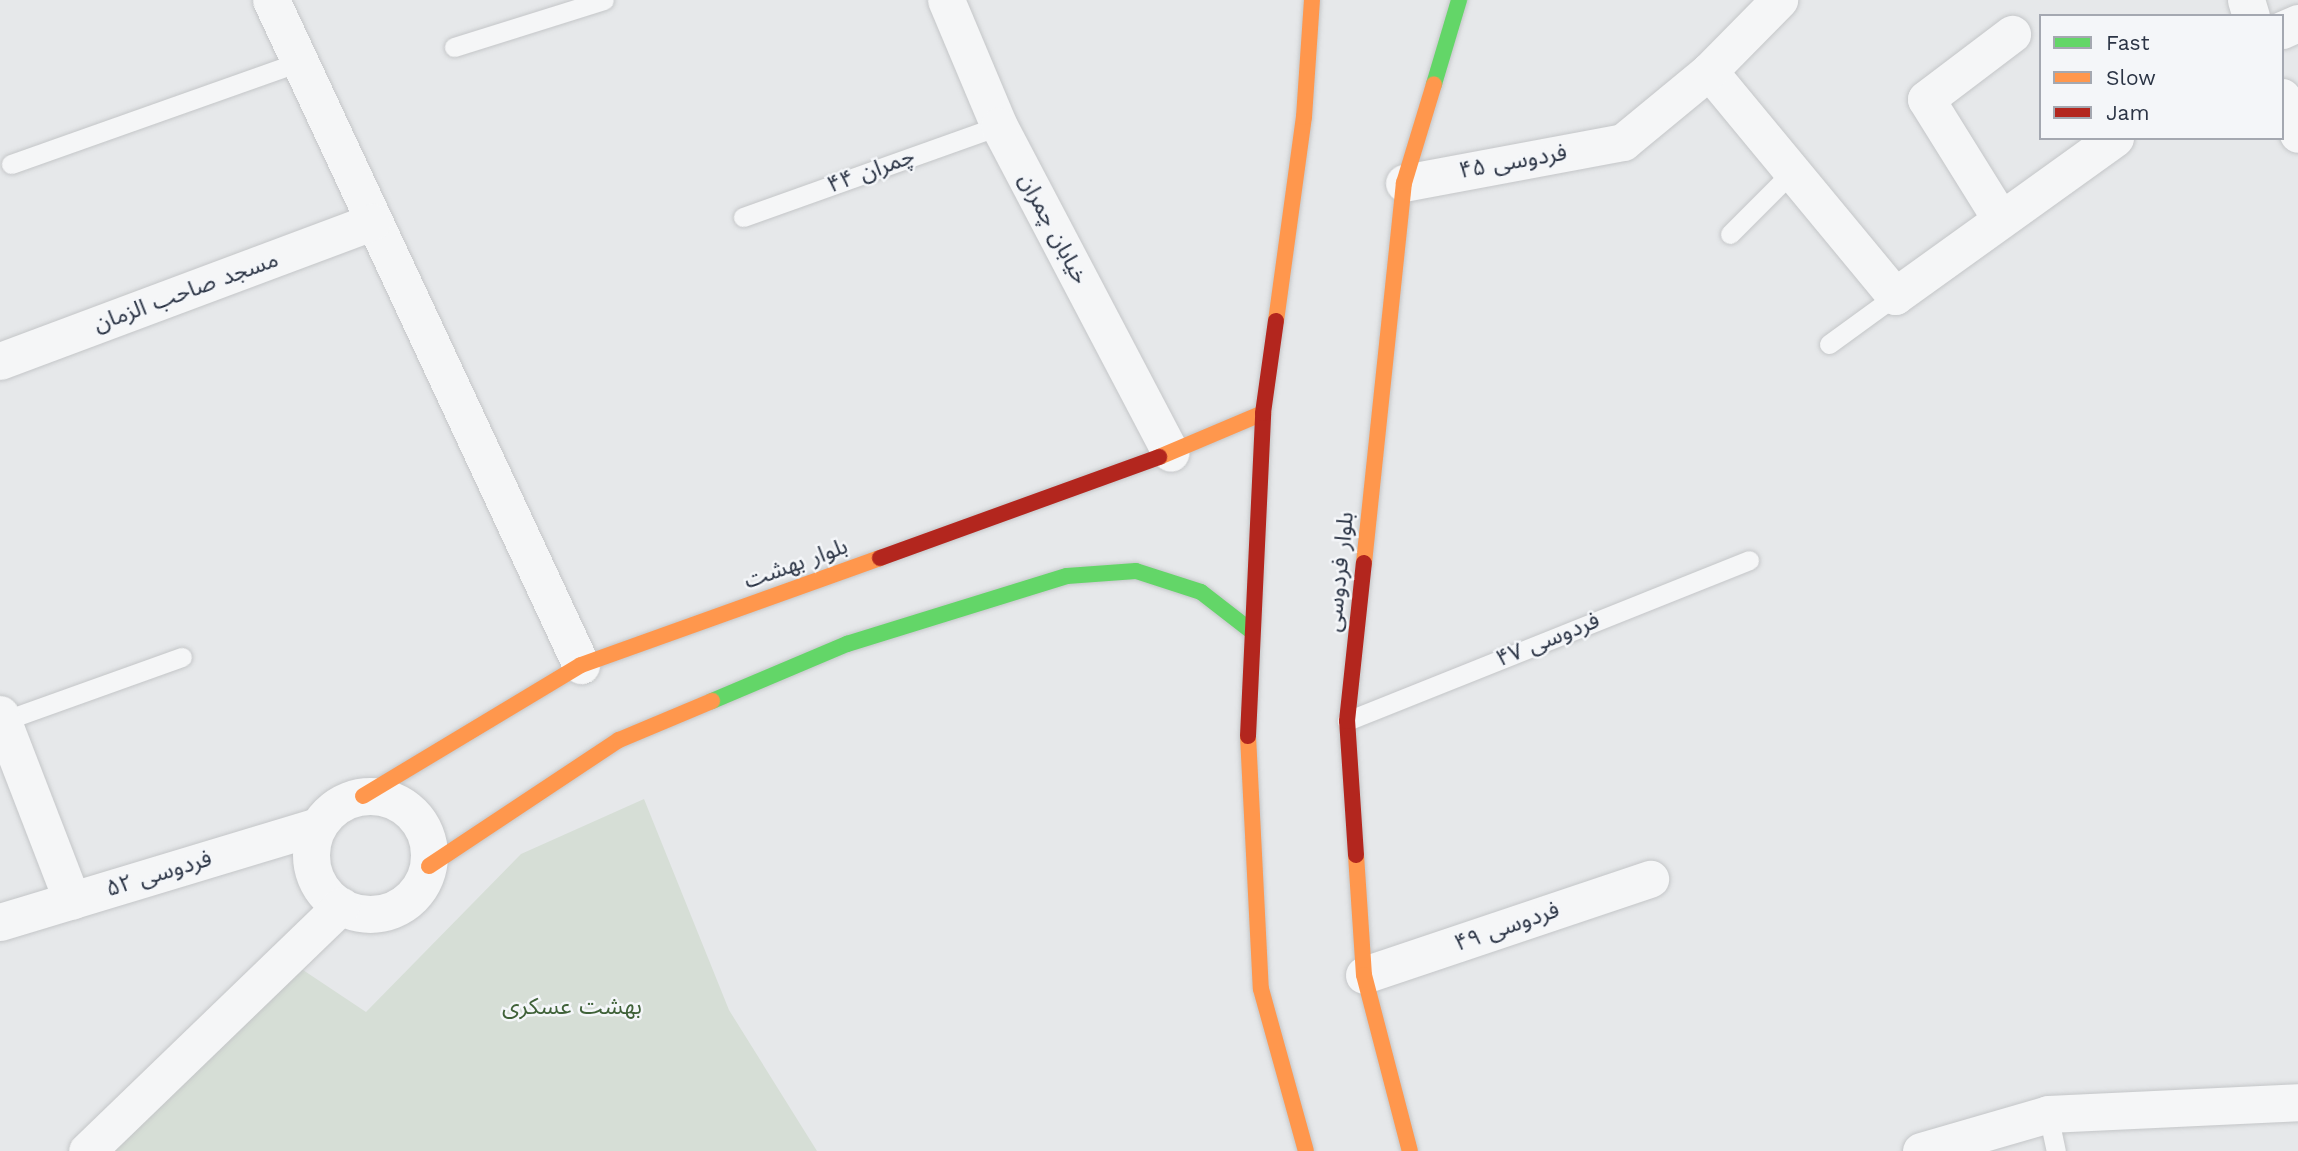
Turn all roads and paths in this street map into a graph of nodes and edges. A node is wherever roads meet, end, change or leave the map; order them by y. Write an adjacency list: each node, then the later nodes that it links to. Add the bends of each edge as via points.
1 (271, 0): 9 (street)
2 (604, 0): 8 (lane)
3 (946, 0): 12 (street, خیابان چمران)
4 (1312, 0): 25 (main road, via 1304,117)
5 (1458, 0): 17 (main road, بلوار فردوسی)
6 (1779, 0): 10 (street)
7 (2012, 34): 19 (street, via 1926,99)
8 (454, 47)
9 (296, 63): 15 (lane); 20 (street)
10 (1709, 71): 16 (street); 17 (street, فردوسی ۴۵, via 1623,142)
11 (2284, 102): 13 (street)
12 (999, 126): 18 (lane, چمران ۴۴); 26 (street, خیابان چمران)
13 (2298, 134)
14 (2112, 140): 19 (street)
15 (11, 164)
16 (1792, 172): 21 (lane); 22 (street)
17 (1404, 183): 32 (main road, بلوار فردوسی)
18 (743, 217)
19 (2000, 218): 22 (street)
20 (372, 222): 24 (street, مسجد صاحب الزمان); 30 (street)
21 (1730, 234)
22 (1895, 296): 23 (lane)
23 (1829, 344)
24 (0, 361)
25 (1263, 413): 26 (main road, بلوار بهشت); 28 (main road)
26 (1171, 453): 30 (main road, بلوار بهشت)
27 (1749, 559): 32 (lane, فردوسی ۴۷)
28 (1250, 630): 35 (main road, via 1201,592 1136,571 1067,576 847,643 619,740); 44 (main road, via 1261,989)
29 (182, 657): 31 (lane)
30 (581, 665): 33 (main road, بلوار بهشت)
31 (1, 717): 37 (street)
32 (1347, 721): 40 (main road, بلوار فردوسی)
33 (363, 796): 34 (street, via 329,811); 35 (street, via 381,796 414,814 425,829)
34 (318, 826): 37 (street, فردوسی ۵۲); 38 (street, via 311,843 316,880)
35 (429, 866): 38 (street, via 411,898 395,908 358,913)
36 (1650, 879): 40 (street, فردوسی ۴۹)
37 (72, 901): 39 (street, فردوسی ۵۲)
38 (341, 906): 43 (street)
39 (0, 922)
40 (1364, 975): 45 (main road, بلوار فردوسی)
41 (2298, 1102): 42 (street)
42 (2048, 1114): 46 (street); 47 (lane)
43 (87, 1151)
44 (1306, 1151)
45 (1410, 1151)
46 (1921, 1151)
47 (2056, 1151)

